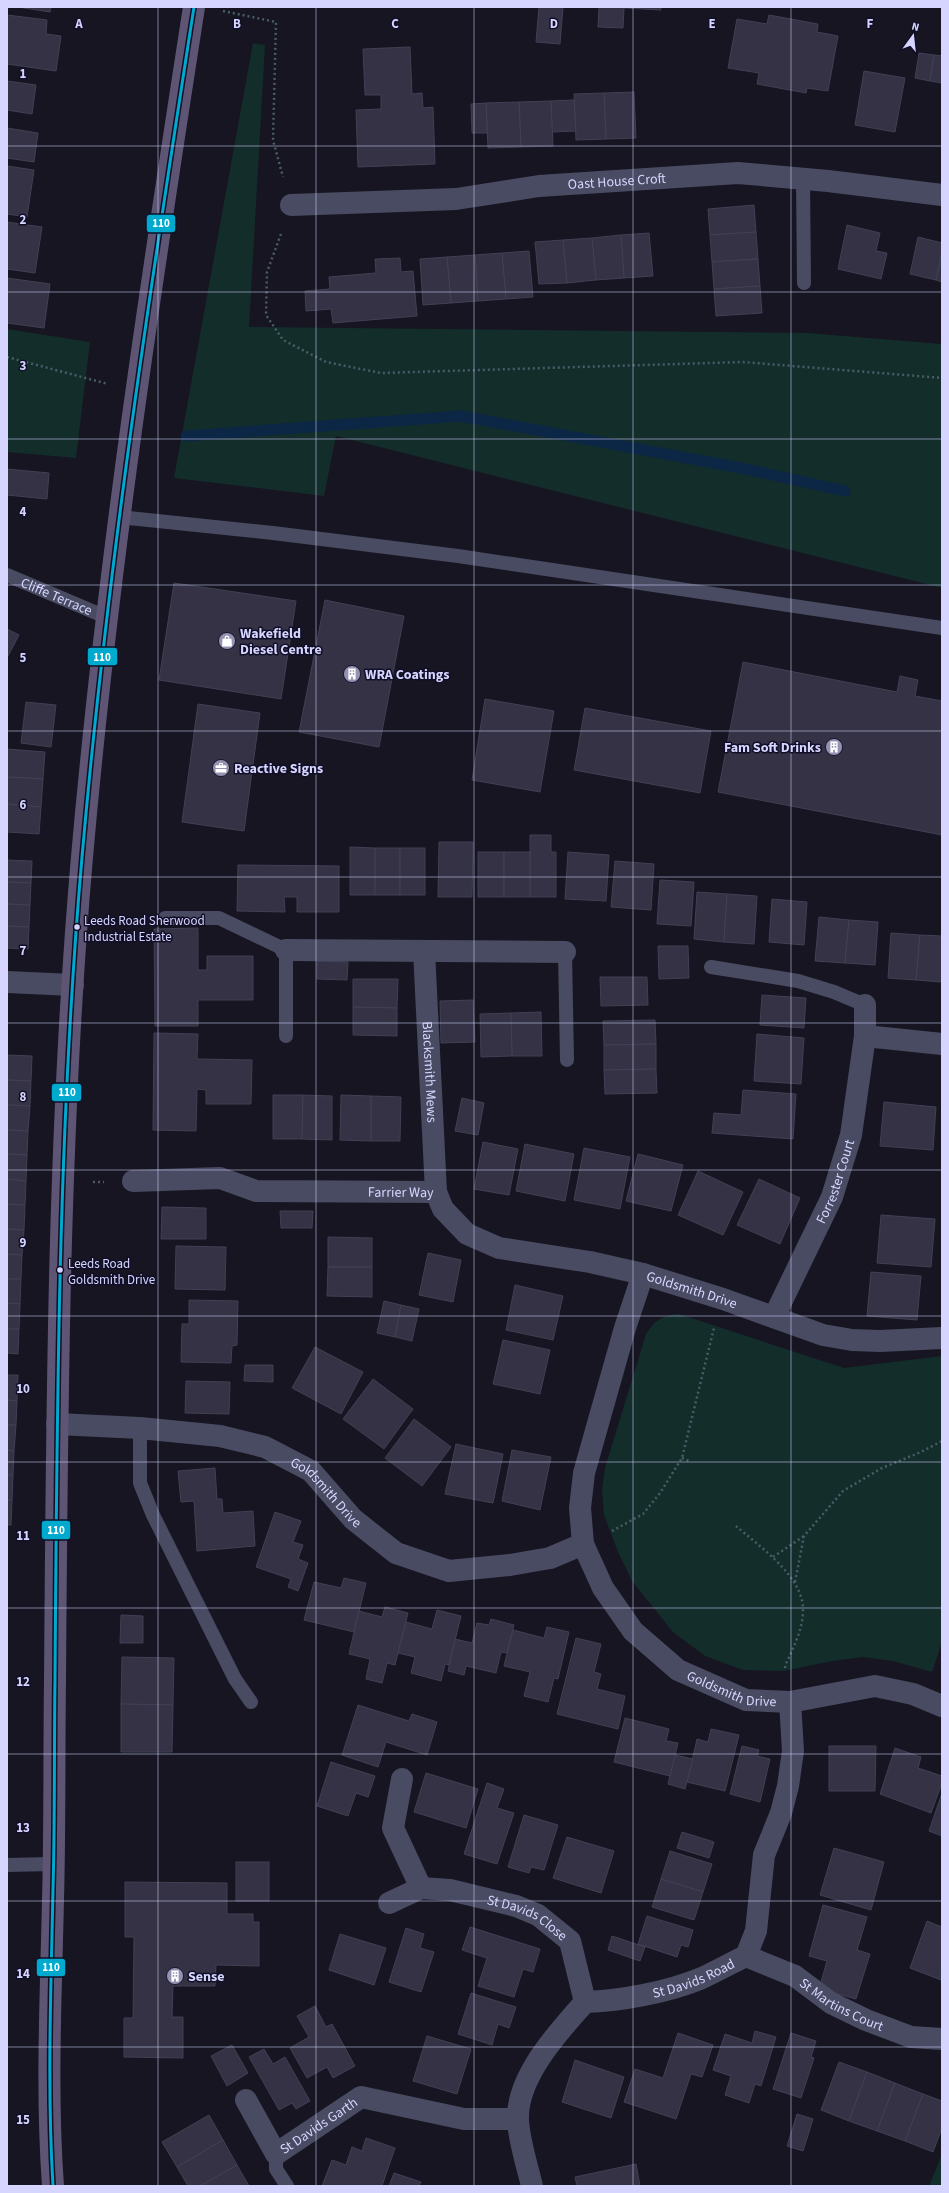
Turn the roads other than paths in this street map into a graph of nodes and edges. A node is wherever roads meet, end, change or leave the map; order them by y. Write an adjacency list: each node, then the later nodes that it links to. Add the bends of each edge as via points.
1 (194, 7): 6 (main road)
2 (803, 178): 3 (street, Oast House Croft); 4 (street, Oast House Croft, via 738,173 539,186 456,199); 5 (lane)
3 (942, 195)
4 (291, 205)
5 (804, 283)
6 (119, 517): 8 (main road); 9 (lane, via 458,556)
7 (7, 575): 8 (lane, Cliffe Terrace)
8 (106, 617): 16 (main road, via 82,860)
9 (942, 628)
10 (165, 918): 11 (lane, via 220,918)
11 (286, 950): 12 (street); 18 (lane)
12 (424, 951): 13 (street); 23 (street, Blacksmith Mews)
13 (565, 952): 21 (lane)
14 (711, 967): 17 (lane, via 798,981)
15 (7, 982): 16 (street)
16 (73, 985): 27 (main road, via 63,1182)
17 (865, 1005): 19 (street, Forrester Court)
18 (286, 1036)
19 (864, 1036): 20 (street); 25 (street, Forrester Court, via 851,1135 832,1197)
20 (942, 1044)
21 (567, 1060)
22 (133, 1181): 23 (street, Farrier Way, via 220,1178 256,1191)
23 (436, 1192): 24 (street, Farrier Way, via 443,1209 467,1234 499,1248 590,1262)
24 (643, 1274): 25 (street, Goldsmith Drive); 29 (street, Goldsmith Drive, via 584,1473 580,1508)
25 (774, 1317): 26 (street, Goldsmith Drive, via 823,1335 852,1340)
26 (942, 1338)
27 (57, 1424): 28 (street, Goldsmith Drive); 34 (main road)
28 (140, 1428): 29 (street, Goldsmith Drive, via 220,1436 265,1447 311,1471 353,1519 396,1553 449,1572 550,1558); 30 (lane, via 140,1483 232,1672)
29 (584, 1544): 31 (street, Goldsmith Drive, via 603,1588 633,1631 678,1670 746,1700)
30 (251, 1702)
31 (790, 1702): 32 (street, Goldsmith Drive, via 875,1686 913,1694); 38 (street, St Davids Road, via 793,1751 788,1786 781,1813 764,1855 756,1931)
32 (942, 1706)
33 (402, 1779): 36 (street, via 393,1828)
34 (53, 1864): 35 (lane); 44 (main road, via 50,2073)
35 (7, 1865)
36 (421, 1888): 37 (street); 39 (street, St Davids Close, via 450,1890 516,1906 538,1915 570,1941)
37 (389, 1904)
38 (746, 1956): 39 (street, St Davids Road, via 700,1978 655,1992 609,2001); 40 (street, St Martins Court, via 795,1976 831,2002 866,2020 911,2037)
39 (585, 2002): 42 (street, via 552,2038 524,2086)
40 (942, 2039)
41 (246, 2100): 43 (street, St Davids Garth)
42 (518, 2119): 43 (street, St Davids Garth, via 464,2119 361,2097); 46 (street)
43 (276, 2154): 45 (lane, via 276,2168)
44 (53, 2186)
45 (287, 2186)
46 (532, 2186)

